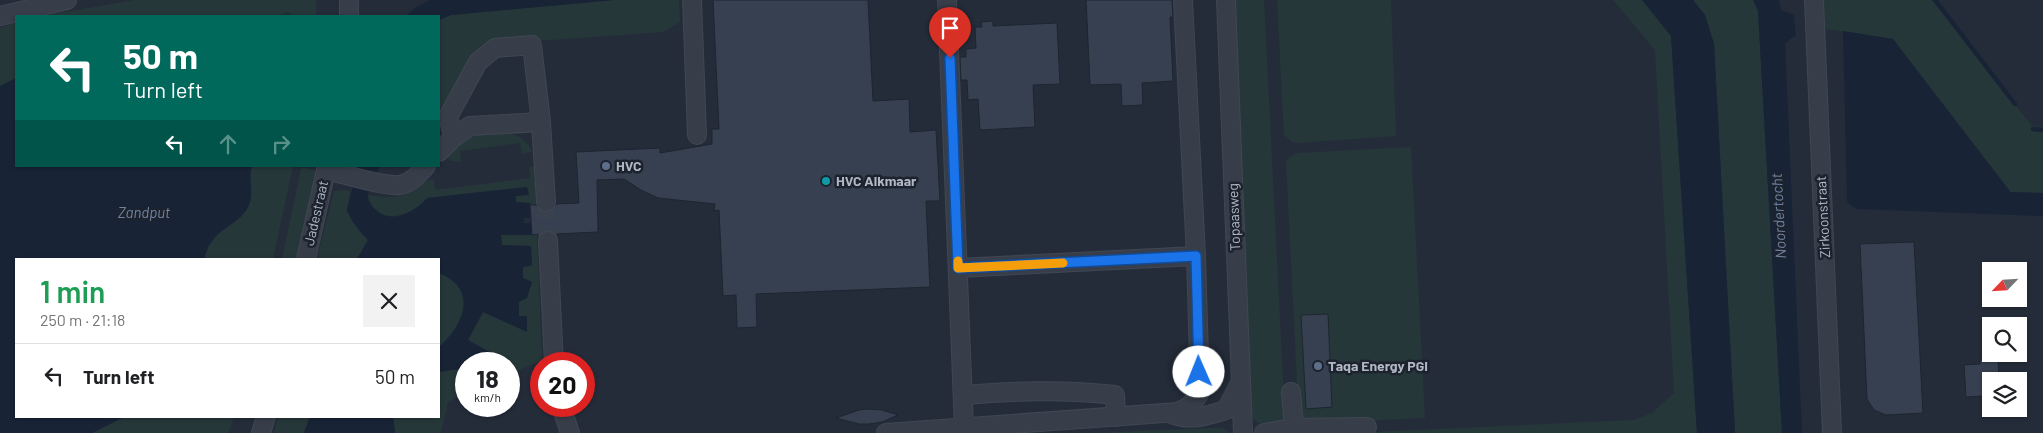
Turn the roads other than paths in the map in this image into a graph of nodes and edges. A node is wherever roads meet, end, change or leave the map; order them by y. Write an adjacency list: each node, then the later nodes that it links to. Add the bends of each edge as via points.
1 (66, 0): 9 (street)
2 (349, 0): 8 (street)
3 (692, 0): 11 (street)
4 (947, 0): 20 (street)
5 (1183, 0): 18 (street)
6 (1226, 0): 22 (street, Topaasweg)
7 (1814, 0): 37 (street, Zirkoonstraat)
8 (349, 15)
9 (0, 16)
10 (541, 122): 12 (street, via 470,126); 12 (street, via 532,45 496,48 478,62 448,117); 16 (street)
11 (697, 135)
12 (454, 137): 13 (street)
13 (440, 151)
14 (425, 167): 15 (street, via 401,185)
15 (327, 168): 19 (street, Jadestraat)
16 (546, 202)
17 (548, 241): 21 (street)
18 (1196, 256): 20 (street); 25 (street, via 1200,392 1188,408)
19 (306, 258)
20 (958, 268): 24 (street)
21 (553, 352)
22 (1241, 382): 25 (street, via 1226,410 1180,418); 35 (street, Topaasweg)
23 (1291, 392): 31 (street)
24 (963, 395): 27 (street, via 1035,390 1115,395); 30 (street)
25 (1170, 412): 27 (street)
26 (565, 417): 33 (street)
27 (1116, 417): 30 (street)
28 (265, 418): 32 (street)
29 (1367, 427): 31 (street)
30 (964, 428): 34 (street)
31 (1294, 428): 36 (street)
32 (261, 433)
33 (570, 433)
34 (886, 433)
35 (1243, 433)
36 (1264, 433)
37 (1832, 433)

